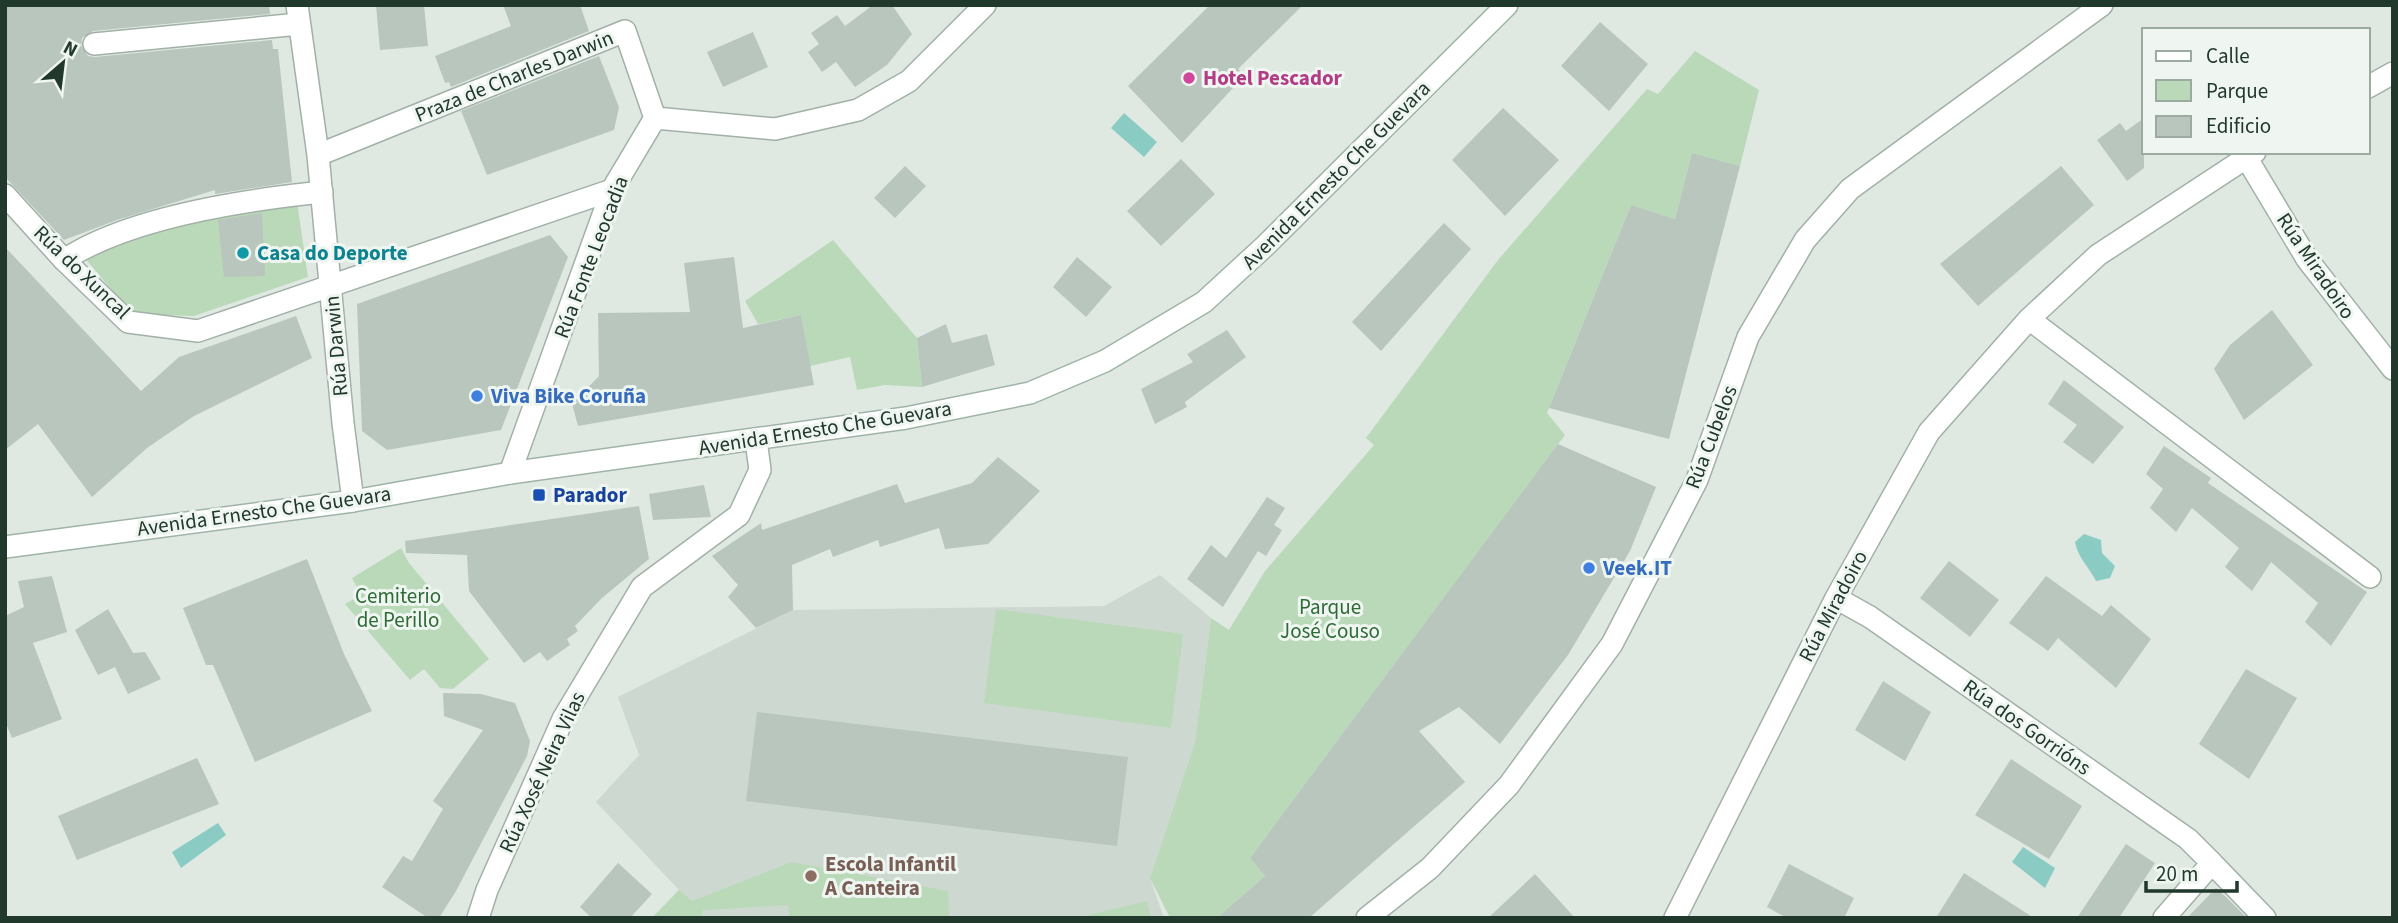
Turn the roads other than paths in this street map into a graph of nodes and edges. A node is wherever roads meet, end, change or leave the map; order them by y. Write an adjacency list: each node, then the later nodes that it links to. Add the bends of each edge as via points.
1 (985, 5): 8 (street, via 909,81 858,110 775,129)
2 (1507, 5): 18 (street, Avenida Ernesto Che Guevara, via 1204,302 1105,361 1030,393 906,418)
3 (2102, 5): 26 (street, Rúa Cubelos, via 1850,188 1805,240 1748,337 1697,480 1612,644 1509,785 1430,869)
4 (298, 15): 5 (street, Rúa Darwin); 9 (street, Rúa Darwin)
5 (94, 44)
6 (2393, 73): 7 (street)
7 (2370, 86)
8 (654, 118): 9 (street, Praza de Charles Darwin, via 625,31); 11 (street, Rúa Fonte Leocadia)
9 (318, 155): 12 (street, Rúa Darwin)
10 (2250, 155): 16 (street, Rúa Miradoiro, via 2098,255); 17 (street, Rúa Miradoiro, via 2307,258)
11 (612, 190): 15 (street); 19 (street, Rúa Fonte Leocadia)
12 (322, 192): 14 (street, via 166,218 78,250); 15 (street, Rúa Darwin)
13 (5, 195): 14 (street, Rúa do Xuncal)
14 (64, 260): 15 (street, Rúa do Xuncal, via 128,321 198,331)
15 (330, 284): 20 (street, Rúa Darwin)
16 (2029, 319): 22 (street); 23 (street, Rúa Miradoiro, via 1928,432)
17 (2393, 369)
18 (756, 439): 19 (street, Avenida Ernesto Che Guevara); 25 (street, Rúa Xosé Neira Vilas, via 760,470 739,515 642,587 563,719)
19 (510, 473): 20 (street, Avenida Ernesto Che Guevara)
20 (353, 501): 21 (street, Avenida Ernesto Che Guevara)
21 (5, 547)
22 (2370, 577)
23 (1836, 598): 24 (street, Rúa dos Gorrións, via 2177,831); 27 (street, Rúa Miradoiro)
24 (2212, 863): 28 (street); 29 (street, Rúa dos Gorrións)
25 (478, 918)
26 (1367, 918)
27 (1675, 918)
28 (2164, 918)
29 (2265, 918)

